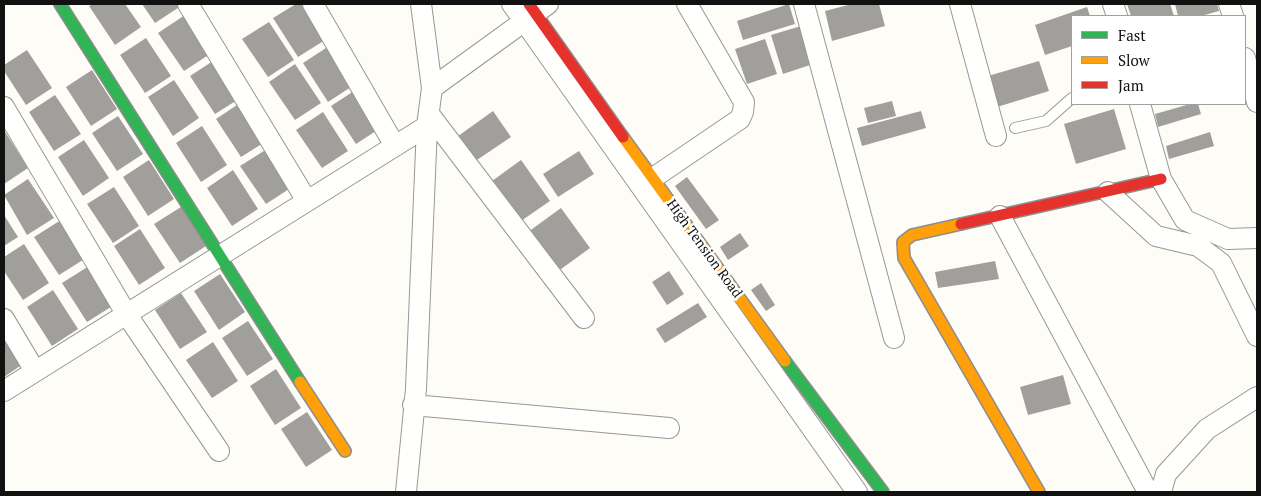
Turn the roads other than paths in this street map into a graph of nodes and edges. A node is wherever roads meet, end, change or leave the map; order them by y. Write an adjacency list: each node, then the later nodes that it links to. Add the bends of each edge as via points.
1 (60, 4): 26 (street)
2 (188, 4): 23 (street)
3 (313, 4): 19 (street)
4 (421, 4): 11 (street)
5 (512, 4): 9 (street, High Tension Road)
6 (687, 4): 20 (street, via 744,102 743,112 740,119)
7 (804, 4): 31 (street)
8 (960, 4): 18 (street)
9 (534, 10): 11 (street); 20 (street, High Tension Road); 40 (street, High Tension Road)
10 (1246, 62): 13 (street)
11 (432, 88): 16 (street)
12 (1071, 99): 17 (lane, via 1046,121)
13 (1257, 102)
14 (1140, 105): 21 (street)
15 (4, 107): 27 (street)
16 (428, 120): 19 (street); 28 (street); 35 (street)
17 (1015, 128)
18 (996, 136)
19 (395, 146): 23 (street)
20 (653, 178): 41 (street, High Tension Road)
21 (1161, 179): 22 (street); 25 (street, via 1185,220 1228,240)
22 (1108, 192): 24 (street); 30 (street, via 1156,236 1198,246 1221,263)
23 (307, 201): 26 (street)
24 (1000, 216): 42 (street, via 912,235 904,242 904,258); 43 (street)
25 (1257, 238)
26 (219, 257): 27 (street); 38 (street)
27 (127, 315): 32 (street); 37 (street)
28 (584, 318)
29 (4, 319): 32 (street)
30 (1257, 336)
31 (894, 338)
32 (36, 371): 33 (street)
33 (4, 390)
34 (1257, 397): 44 (street, via 1206,429 1166,474)
35 (413, 405): 36 (street); 39 (street)
36 (669, 428)
37 (219, 451)
38 (345, 451)
39 (406, 492)
40 (857, 492)
41 (883, 492)
42 (1039, 492)
43 (1148, 492)
44 (1161, 492)

